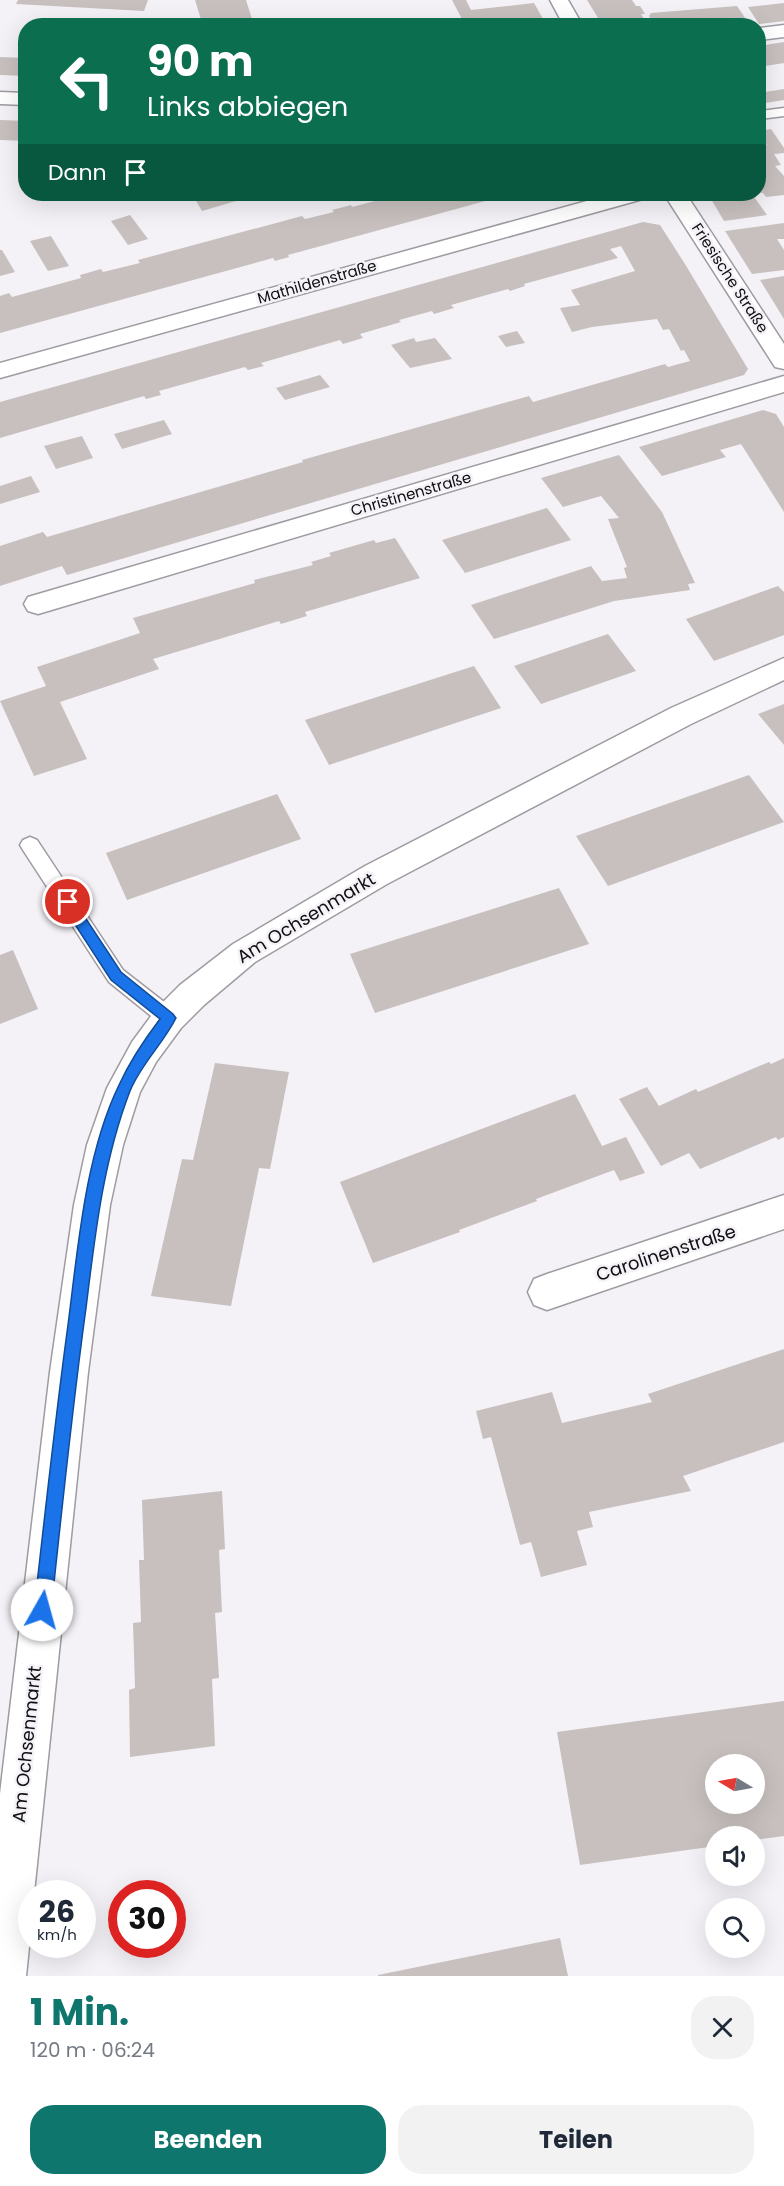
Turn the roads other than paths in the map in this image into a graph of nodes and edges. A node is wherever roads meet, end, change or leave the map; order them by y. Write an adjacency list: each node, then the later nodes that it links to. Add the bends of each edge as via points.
1 (559, 0): 2 (street)
2 (569, 18)
3 (784, 31): 4 (street)
4 (766, 33)
5 (0, 98): 6 (street)
6 (18, 99)
7 (784, 112): 8 (lane)
8 (766, 114)
9 (610, 201): 12 (street, Mathildenstraße)
10 (680, 201): 11 (street, Friesische Straße)
11 (784, 362)
12 (0, 371)
13 (784, 384): 14 (street, Christinenstraße)
14 (38, 604)
15 (784, 668): 17 (street, Am Ochsenmarkt, via 681,716 376,875 244,953 192,994)
16 (30, 845): 17 (lane, via 116,976)
17 (169, 1018): 20 (street, Am Ochsenmarkt, via 124,1088 105,1145 92,1205 69,1372)
18 (784, 1212): 19 (street, Carolinenstraße)
19 (547, 1292)
20 (2, 1976)

